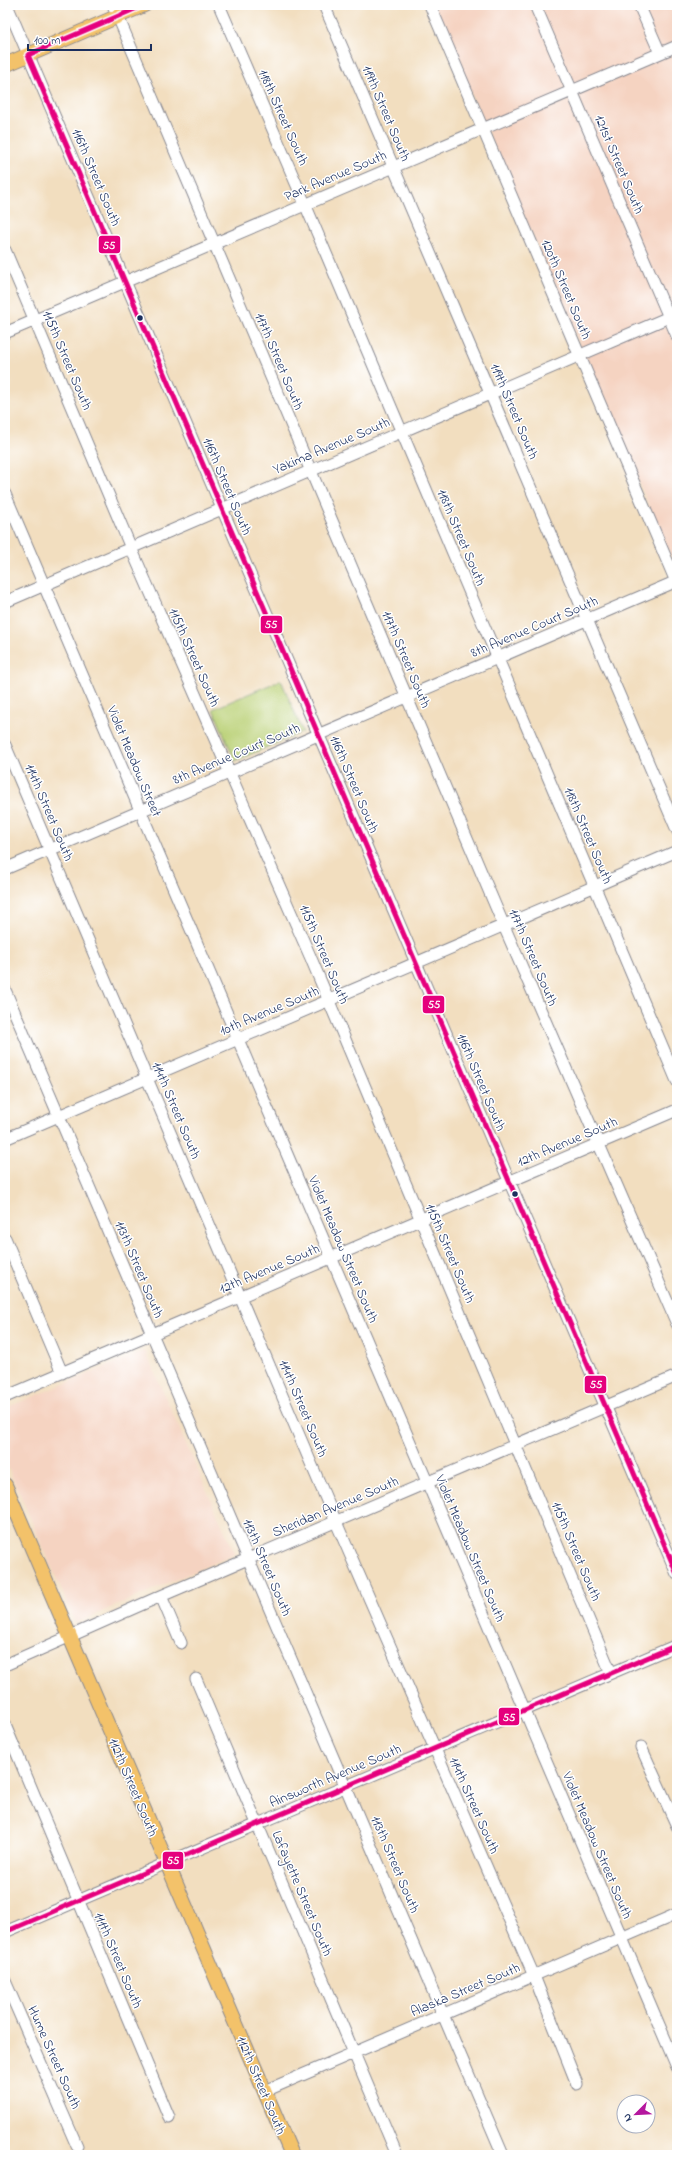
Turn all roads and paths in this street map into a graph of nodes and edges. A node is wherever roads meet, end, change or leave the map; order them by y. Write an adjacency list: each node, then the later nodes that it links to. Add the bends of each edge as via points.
1 (7, 5): 11 (street, 116th Street South)
2 (144, 5): 8 (main road)
3 (219, 5): 16 (street, 118th Street South)
4 (324, 5): 15 (street, 119th Street South)
5 (430, 5): 14 (street, 120th Street South)
6 (535, 5): 13 (street, 121st Street South)
7 (640, 5): 10 (street)
8 (115, 10): 11 (main road); 17 (street, 117th Street South)
9 (677, 46): 10 (street, Park Avenue South)
10 (660, 53): 13 (street, Park Avenue South)
11 (28, 55): 12 (main road); 19 (street, 116th Street South)
12 (5, 65)
13 (571, 91): 14 (street, Park Avenue South); 20 (street, 121st Street South)
14 (483, 128): 15 (street, Park Avenue South); 24 (street, 120th Street South)
15 (394, 166): 16 (street, Park Avenue South); 25 (street, 119th Street South)
16 (305, 204): 17 (street, Park Avenue South); 26 (street, 118th Street South)
17 (214, 244): 19 (street, Park Avenue South); 27 (street, 117th Street South)
18 (5, 250): 21 (street, 115th Street South)
19 (125, 282): 21 (street, Park Avenue South); 29 (street, 116th Street South)
20 (669, 316): 23 (street, 121st Street South); 24 (street, Yakima Avenue South)
21 (35, 320): 22 (street, Park Avenue South); 30 (street, 115th Street South)
22 (5, 333)
23 (677, 336)
24 (579, 355): 25 (street, Yakima Avenue South); 31 (street, 120th Street South)
25 (491, 393): 26 (street, Yakima Avenue South); 34 (street, 119th Street South)
26 (401, 432): 27 (street, Yakima Avenue South); 35 (street, 118th Street South)
27 (310, 471): 29 (street, Yakima Avenue South); 36 (street, 117th Street South)
28 (5, 494): 32 (street, Violet Meadow Street)
29 (221, 509): 30 (street, Yakima Avenue South); 37 (street, 116th Street South)
30 (131, 548): 32 (street, Yakima Avenue South); 39 (street, 115th Street South)
31 (677, 582): 34 (street, 8th Avenue Court South)
32 (44, 585): 33 (street, Yakima Avenue South); 40 (street, Violet Meadow Street)
33 (5, 602)
34 (587, 619): 35 (street, 8th Avenue Court South); 41 (street, 119th Street South)
35 (497, 658): 36 (street, 8th Avenue Court South); 45 (street, 118th Street South)
36 (406, 697): 37 (street, 8th Avenue Court South); 46 (street, 117th Street South)
37 (318, 735): 39 (street, 8th Avenue Court South); 47 (street, 116th Street South)
38 (5, 744): 42 (street, 114th Street South)
39 (229, 772): 40 (street, 8th Avenue Court South); 49 (street, 115th Street South)
40 (140, 811): 42 (street, 8th Avenue Court South); 50 (street, Violet Meadow Street)
41 (677, 830)
42 (50, 849): 44 (street, 8th Avenue Court South); 51 (street, 114th Street South)
43 (677, 852): 45 (street, 10th Avenue South)
44 (5, 869)
45 (595, 886): 46 (street, 10th Avenue South); 52 (street, 118th Street South)
46 (504, 926): 47 (street, 10th Avenue South); 56 (street, 117th Street South)
47 (415, 963): 49 (street, 10th Avenue South); 57 (street, 116th Street South)
48 (5, 990): 54 (street, 113th Street South)
49 (328, 1001): 50 (street, 10th Avenue South); 58 (street, 115th Street South)
50 (238, 1039): 51 (street, 10th Avenue South); 60 (street, Violet Meadow Street South)
51 (147, 1078): 54 (street, 10th Avenue South); 61 (street, 114th Street South)
52 (677, 1081)
53 (677, 1110): 56 (street, 12th Avenue South)
54 (60, 1116): 55 (street, 10th Avenue South); 63 (street, 113th Street South)
55 (5, 1139)
56 (598, 1144): 57 (street, 12th Avenue South); 62 (street, 117th Street South)
57 (509, 1182): 58 (street, 12th Avenue South); 67 (street, 116th Street South)
58 (420, 1220): 60 (street, 12th Avenue South); 68 (street, 115th Street South)
59 (5, 1238): 64 (street)
60 (331, 1258): 61 (street, 12th Avenue South); 69 (street, Violet Meadow Street South)
61 (240, 1297): 63 (street, 12th Avenue South); 71 (street, 114th Street South)
62 (677, 1324)
63 (151, 1335): 64 (street, 12th Avenue South); 72 (street, 113th Street South)
64 (62, 1373): 66 (street, 12th Avenue South)
65 (677, 1376): 67 (street, Sheridan Avenue South)
66 (5, 1397)
67 (605, 1407): 68 (street, Sheridan Avenue South); 73 (street, 116th Street South)
68 (516, 1445): 69 (street, Sheridan Avenue South); 79 (street, 115th Street South)
69 (427, 1483): 71 (street, Sheridan Avenue South); 81 (street, Violet Meadow Street South)
70 (5, 1485): 75 (main road, 112th Street South)
71 (336, 1522): 72 (street, Sheridan Avenue South); 84 (street, 114th Street South)
72 (248, 1559): 74 (street, Sheridan Avenue South); 85 (street, 113th Street South)
73 (677, 1574)
74 (161, 1596): 75 (street, Sheridan Avenue South); 76 (street)
75 (70, 1638): 78 (street, Sheridan Avenue South); 88 (main road, 112th Street South)
76 (181, 1643)
77 (677, 1645): 79 (street, Ainsworth Avenue South)
78 (5, 1666)
79 (611, 1673): 81 (street, Ainsworth Avenue South)
80 (196, 1679): 86 (street, Lafayette Street South)
81 (524, 1710): 84 (street, Ainsworth Avenue South); 92 (street, Violet Meadow Street South)
82 (5, 1725): 89 (street, 111th Street South)
83 (641, 1747): 87 (street)
84 (434, 1749): 85 (street, Ainsworth Avenue South); 93 (street, 114th Street South)
85 (346, 1787): 86 (street, Ainsworth Avenue South); 95 (street, 113th Street South)
86 (258, 1824): 88 (street, Ainsworth Avenue South); 96 (street, Lafayette Street South)
87 (677, 1826)
88 (166, 1863): 89 (street, Ainsworth Avenue South); 99 (main road, 112th Street South)
89 (79, 1901): 91 (street, Ainsworth Avenue South); 100 (street, 111th Street South)
90 (677, 1914): 92 (street, Alaska Street South)
91 (5, 1932)
92 (622, 1938): 93 (street, Alaska Street South); 97 (street, Violet Meadow Street South)
93 (534, 1976): 95 (street, Alaska Street South); 98 (street, 114th Street South)
94 (5, 1981): 101 (street, Hume Street South)
95 (444, 2014): 96 (street, Alaska Street South); 104 (street, 113th Street South)
96 (354, 2052): 99 (street, Alaska Street South); 103 (street, Lafayette Street South)
97 (677, 2067)
98 (577, 2084)
99 (265, 2091): 102 (main road, 112th Street South)
100 (169, 2117)
101 (77, 2146)
102 (292, 2155)
103 (397, 2155)
104 (503, 2155)

